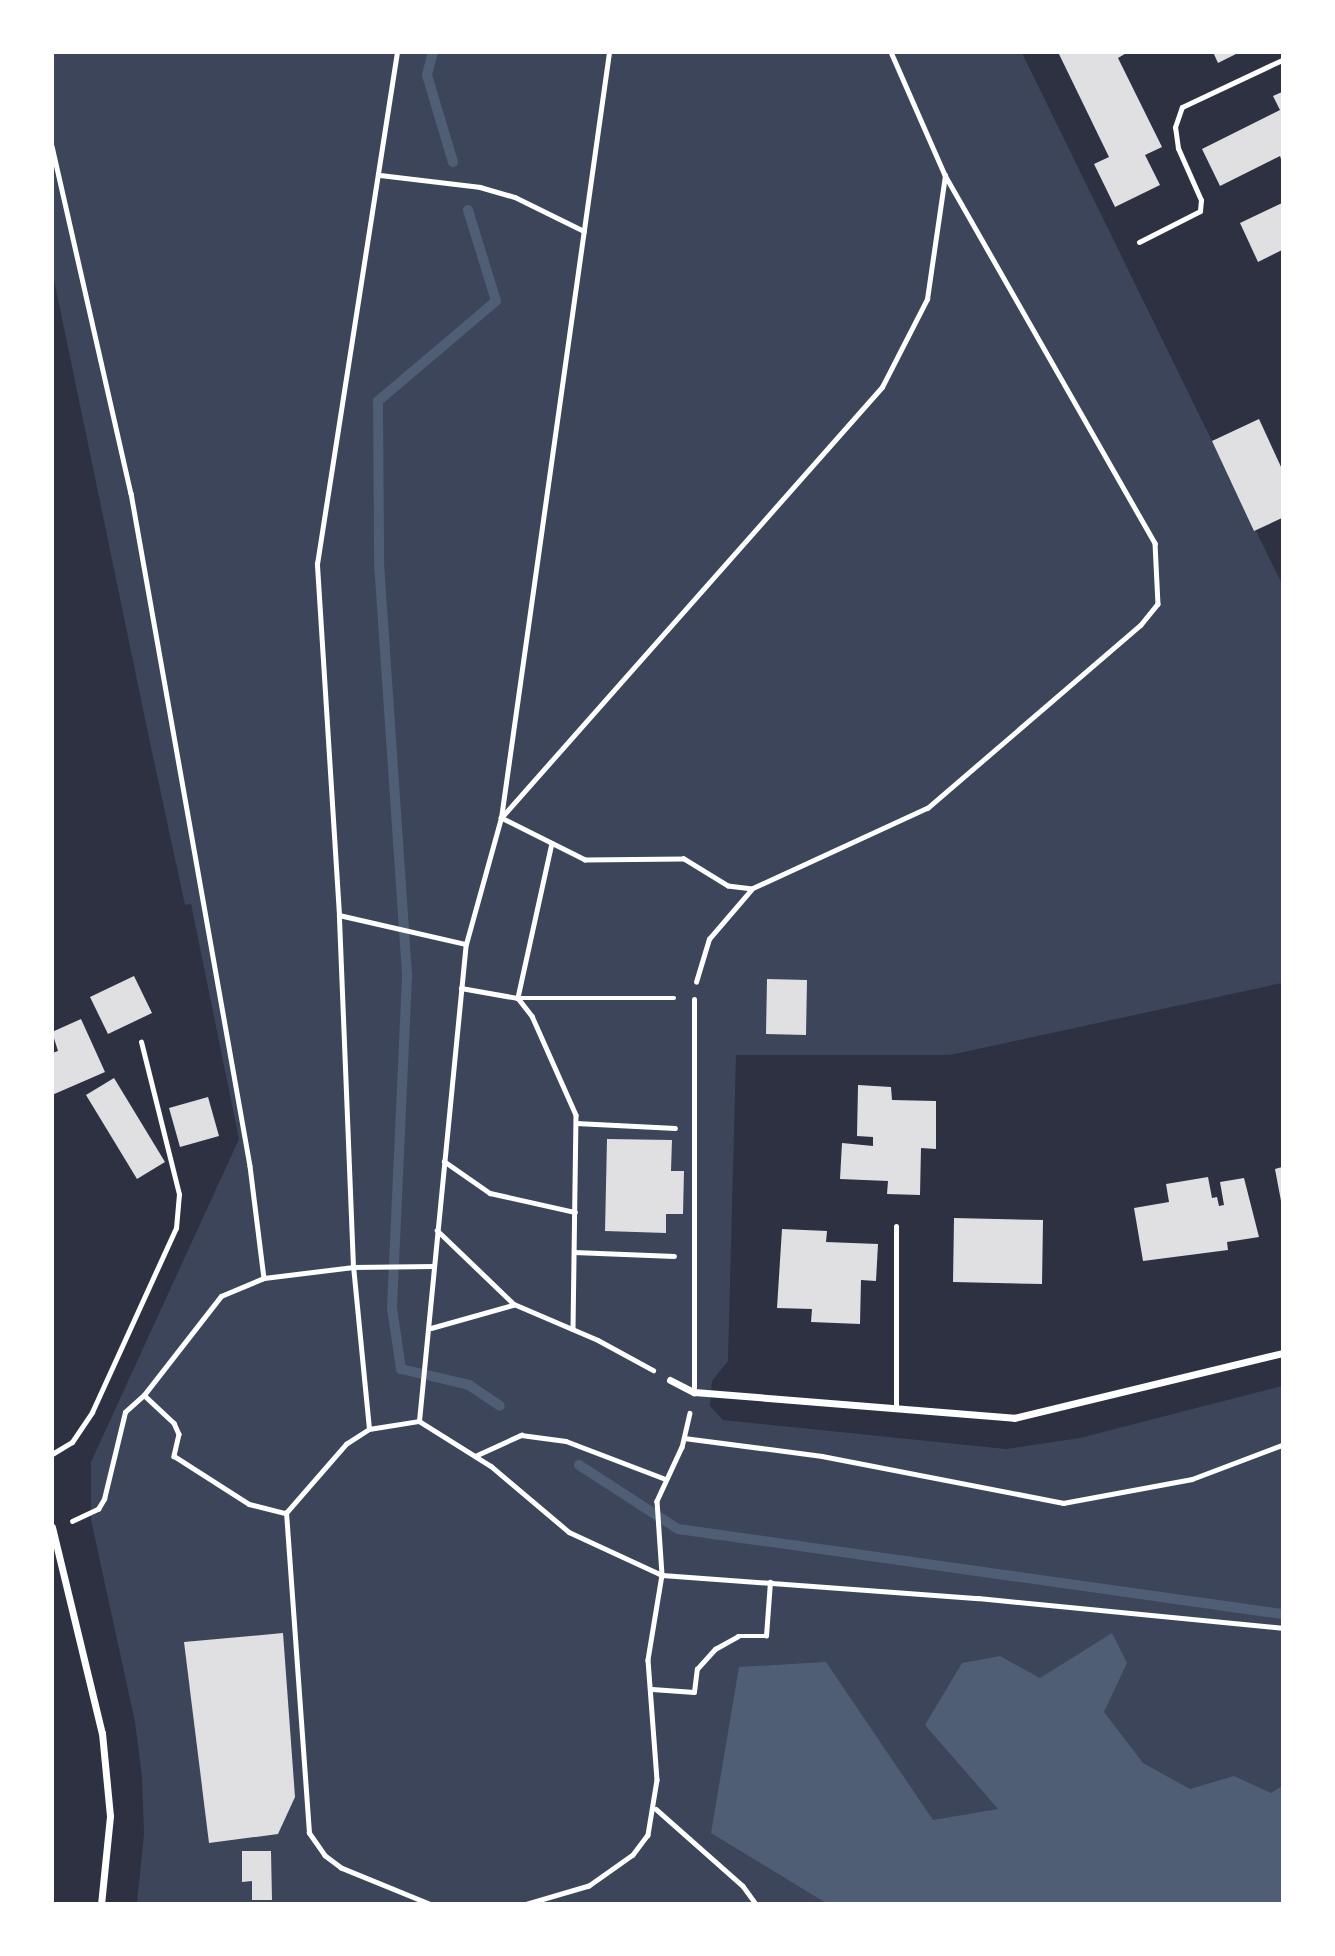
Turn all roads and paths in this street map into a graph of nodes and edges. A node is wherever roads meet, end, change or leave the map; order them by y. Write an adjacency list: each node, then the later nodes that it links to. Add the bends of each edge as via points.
1 (397, 52): 6 (path)
2 (609, 52): 8 (path)
3 (891, 52): 7 (path)
4 (1283, 60): 9 (lane, via 1182,107 1175,127 1178,148 1201,200 1200,211)
5 (52, 146): 29 (path, via 131,493 250,1166)
6 (380, 175): 8 (path, via 480,187 515,197); 13 (path, via 317,564)
7 (945, 175): 10 (path, via 927,299 882,387); 12 (path, via 1154,543 1158,604 1141,625 928,808)
8 (584, 231): 10 (path)
9 (1139, 242)
10 (501, 818): 11 (path); 14 (path)
11 (552, 843): 12 (path, via 585,860 684,859 728,886); 16 (path)
12 (752, 889): 17 (path, via 709,939)
13 (339, 915): 14 (path); 28 (path)
14 (466, 944): 15 (path)
15 (461, 988): 16 (path); 21 (path)
16 (518, 998): 17 (path); 19 (path, via 532,1016)
17 (694, 999): 35 (lane)
18 (141, 1042): 43 (lane, via 179,1194 176,1228 92,1412 72,1442)
19 (576, 1123): 20 (path); 22 (path)
20 (664, 1127)
21 (443, 1161): 22 (path, via 491,1194); 24 (path)
22 (575, 1212): 25 (path)
23 (896, 1226): 38 (lane)
24 (436, 1230): 27 (path); 30 (path)
25 (574, 1252): 26 (path); 32 (path)
26 (654, 1256)
27 (434, 1266): 28 (path); 31 (path)
28 (353, 1267): 29 (path); 40 (path)
29 (264, 1278): 36 (path, via 221,1296)
30 (514, 1304): 31 (path); 32 (path)
31 (430, 1328): 39 (path)
32 (573, 1329): 34 (path)
33 (1283, 1353): 38 (street, via 1014,1418)
34 (670, 1380): 35 (street)
35 (695, 1392): 38 (street)
36 (145, 1395): 46 (path, via 174,1423 179,1434 174,1456 249,1504); 47 (path, via 125,1412 104,1499)
37 (692, 1405): 41 (path)
38 (896, 1408)
39 (419, 1421): 40 (path); 44 (path)
40 (369, 1429): 46 (path, via 346,1444)
41 (684, 1438): 42 (path, via 822,1456 1063,1503 1192,1479); 45 (path)
42 (1283, 1445)
43 (52, 1454)
44 (475, 1456): 45 (path, via 521,1435 566,1441); 49 (path, via 569,1532)
45 (663, 1478): 49 (path, via 657,1501)
46 (286, 1513): 55 (path, via 309,1833 325,1856 341,1868)
47 (90, 1514)
48 (52, 1527): 54 (street, via 102,1733 110,1816)
49 (662, 1575): 50 (path); 52 (path, via 648,1660)
50 (770, 1582): 51 (path); 52 (path, via 766,1636 738,1636 715,1648 697,1668 694,1692)
51 (1283, 1628)
52 (652, 1689): 53 (path)
53 (656, 1809): 56 (path, via 648,1835 613,1872 589,1886); 57 (path)
54 (101, 1903)
55 (429, 1903)
56 (528, 1903)
57 (756, 1903)

